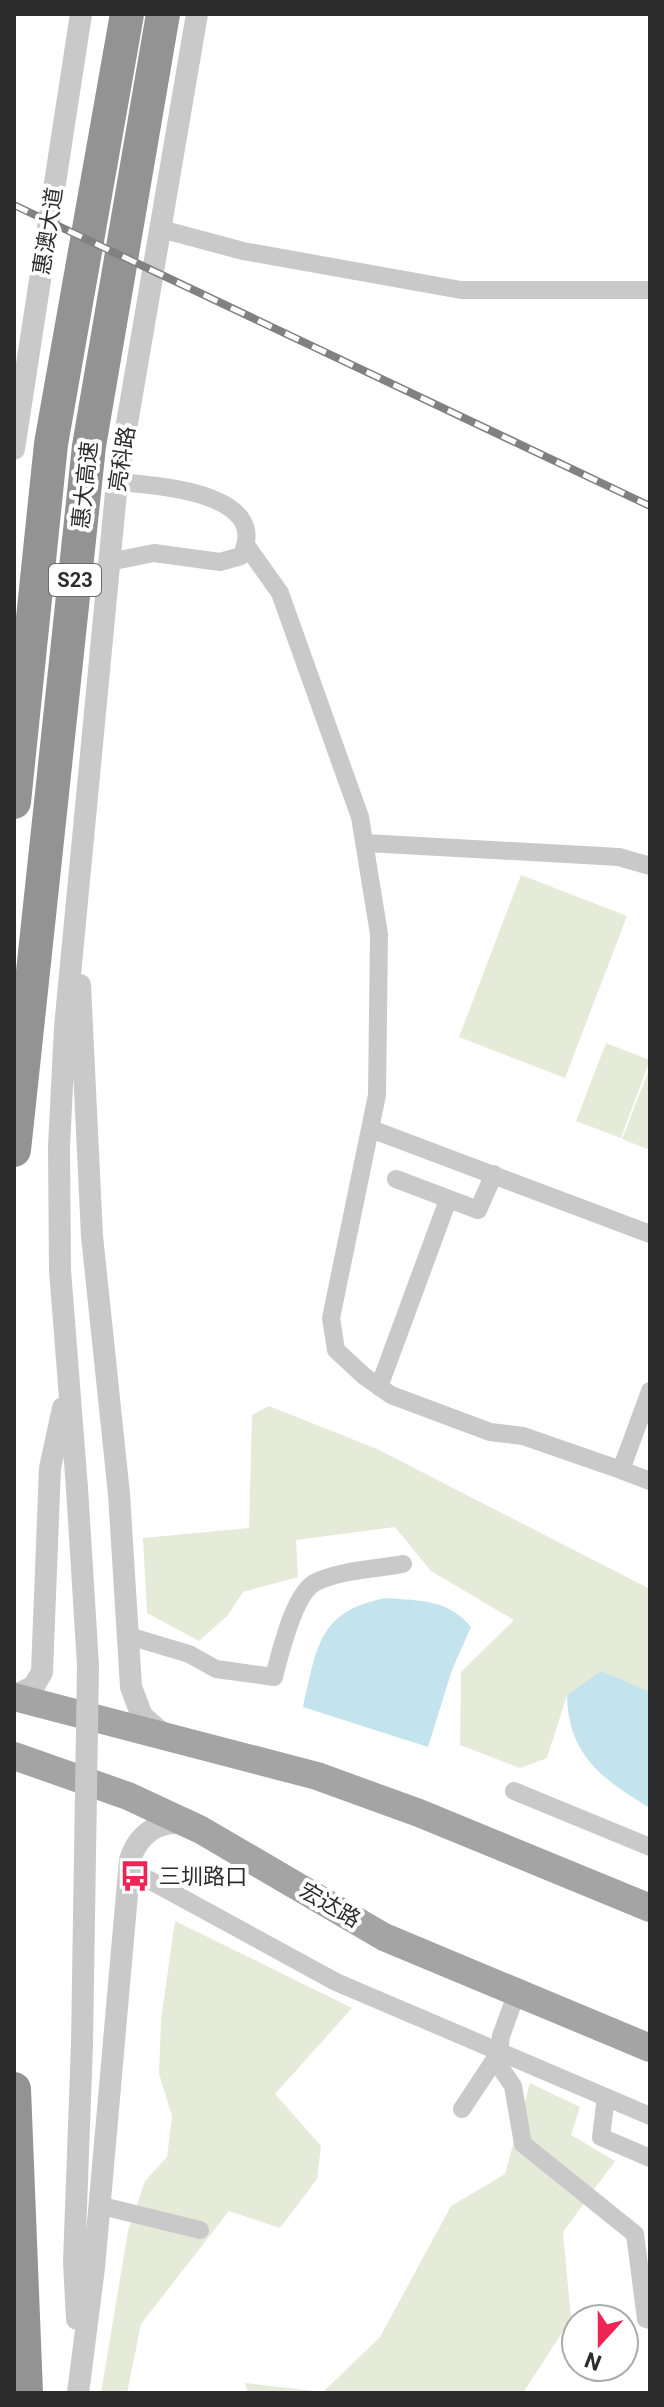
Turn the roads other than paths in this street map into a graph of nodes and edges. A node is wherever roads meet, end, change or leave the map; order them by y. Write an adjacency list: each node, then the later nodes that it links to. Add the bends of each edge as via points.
1 (81, 14): 7 (street, 惠澳大道)
2 (127, 14): 12 (highway, 惠大高速 / S23, via 51,444)
3 (163, 14): 17 (highway, 惠大高速 / S23, via 89,446)
4 (197, 14): 5 (street, 亮科路)
5 (161, 229): 6 (street, via 243,251 461,290); 9 (street, 亮科路)
6 (650, 290)
7 (21, 357): 8 (street, 惠澳大道)
8 (14, 449)
9 (117, 482): 10 (street, via 160,485 213,500 239,513 248,526); 11 (street, 亮科路)
10 (246, 545): 11 (street, via 241,556 220,562 154,553); 13 (street, via 280,593)
11 (109, 562): 15 (street, 亮科路)
12 (14, 802)
13 (366, 843): 14 (street, via 619,857); 16 (street, via 379,934 377,1095)
14 (650, 866)
15 (77, 908): 22 (street, via 59,1146); 28 (street, via 92,1236)
16 (371, 1129): 18 (street); 23 (street, via 331,1318 336,1350)
17 (14, 1150)
18 (494, 1174): 20 (street, via 478,1210); 21 (street)
19 (396, 1179): 20 (street)
20 (448, 1200): 23 (street)
21 (650, 1234)
22 (68, 1383): 29 (street, via 50,1468 42,1672 34,1686); 48 (street, bridge, via 88,1665 74,2262)
23 (379, 1387): 25 (street, via 490,1432 523,1436)
24 (650, 1391): 25 (street)
25 (621, 1470): 26 (street)
26 (650, 1481)
27 (403, 1564): 28 (street, via 314,1582 286,1633 274,1677 216,1669 189,1654)
28 (129, 1636): 30 (street, via 137,1707 159,1732)
29 (14, 1696): 30 (main road)
30 (180, 1742): 36 (main road, via 317,1776)
31 (14, 1756): 33 (main road, 宏达路, via 128,1796)
32 (514, 1791): 34 (street)
33 (201, 1830): 35 (street, via 171,1823 151,1829 137,1843); 37 (main road, 宏达路, via 384,1937)
34 (650, 1847)
35 (129, 1869): 39 (street, via 336,1982); 45 (street)
36 (650, 1908)
37 (517, 1992): 38 (main road, 宏达路); 39 (street)
38 (650, 2048)
39 (497, 2056): 41 (street); 42 (street); 47 (street, via 513,2086 523,2144 635,2234)
40 (14, 2089): 49 (highway)
41 (606, 2097): 43 (street); 44 (street, via 601,2137)
42 (462, 2109)
43 (650, 2116)
44 (650, 2158)
45 (98, 2205): 46 (street); 48 (street)
46 (200, 2230)
47 (650, 2320)
48 (81, 2358): 50 (street)
49 (26, 2393)
50 (78, 2393)

